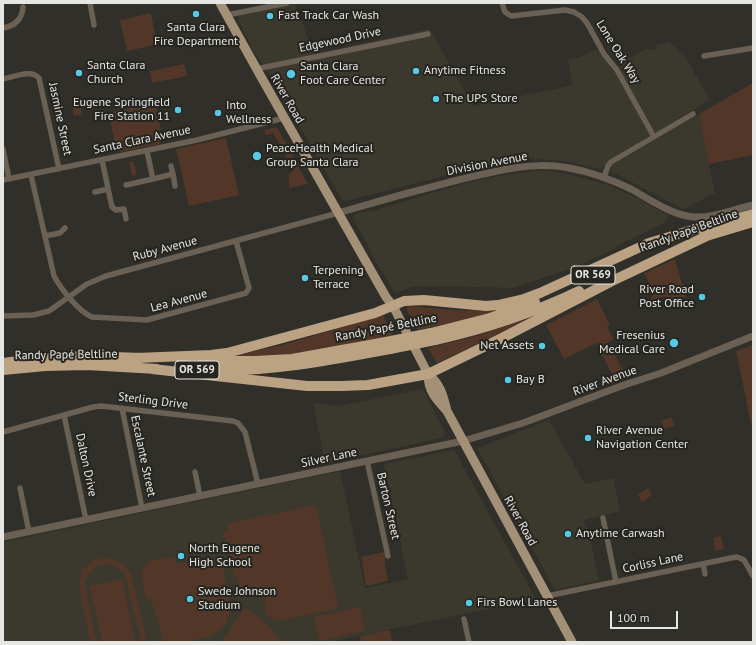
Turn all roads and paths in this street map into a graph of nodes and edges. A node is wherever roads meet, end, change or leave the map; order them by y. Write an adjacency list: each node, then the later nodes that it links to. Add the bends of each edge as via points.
1 (90, 3): 7 (street)
2 (220, 3): 6 (main road, River Road)
3 (287, 3): 6 (street)
4 (502, 3): 16 (street, Lone Oak Way, via 504,12 513,16 565,10 582,17 604,54 618,70)
5 (23, 7): 8 (street, via 22,16 17,23)
6 (227, 15): 12 (main road, River Road)
7 (94, 25)
8 (3, 28)
9 (428, 34): 12 (street, Edgewood Drive)
10 (753, 48): 11 (street)
11 (704, 56)
12 (256, 69): 15 (main road, River Road)
13 (3, 79): 21 (street, Jasmine Street, via 30,73 40,79)
14 (694, 114): 16 (street)
15 (284, 118): 18 (street, Santa Clara Avenue); 33 (main road, River Road)
16 (654, 137): 24 (street, via 612,162)
17 (3, 149): 25 (street)
18 (147, 151): 19 (street, Santa Clara Avenue); 26 (street)
19 (102, 160): 21 (street, Santa Clara Avenue); 30 (street)
20 (171, 166): 22 (street)
21 (59, 169): 23 (street, Santa Clara Avenue)
22 (173, 174): 26 (street); 29 (street)
23 (31, 175): 25 (street, Santa Clara Avenue); 39 (street)
24 (604, 177): 32 (street, Division Avenue, via 675,212 690,216 713,216); 33 (street, Division Avenue, via 556,166 513,168 407,193)
25 (9, 179): 27 (street, Santa Clara Avenue)
26 (153, 179): 28 (street)
27 (3, 180)
28 (126, 185)
29 (175, 186)
30 (108, 189): 31 (street); 35 (street, via 112,208 124,209)
31 (94, 192)
32 (753, 205)
33 (338, 213): 40 (street, Ruby Avenue); 42 (main road, River Road, via 388,293)
34 (753, 214): 38 (highway, Randy Papé Beltline / OR 569)
35 (126, 219)
36 (753, 222): 38 (highway, Randy Papé Beltline / OR 569)
37 (65, 228): 39 (street, via 58,234)
38 (708, 231): 42 (highway, via 649,243 524,299 486,306 419,300 404,301); 45 (highway, Randy Papé Beltline / OR 569, bridge, via 566,298 522,315 470,332 433,336); 50 (highway)
39 (45, 236): 41 (street, via 54,276)
40 (236, 241): 41 (street, Ruby Avenue, via 106,276 87,284); 41 (street, Lea Avenue, via 249,288 244,294 144,321 92,317 82,311)
41 (70, 296): 43 (street, Ruby Avenue, via 56,307 41,313)
42 (393, 306): 46 (highway, via 227,353); 50 (main road, River Road)
43 (3, 314)
44 (753, 336): 54 (street, River Avenue, via 662,373 624,384 523,423)
45 (388, 346): 46 (highway, Randy Papé Beltline / OR 569, via 284,359 222,362); 48 (highway, Randy Papé Beltline / OR 569, via 316,363 260,369)
46 (136, 358): 47 (highway, Randy Papé Beltline / OR 569, via 86,356)
47 (3, 363)
48 (152, 369): 49 (highway, Randy Papé Beltline / OR 569, via 45,366); 50 (highway, via 307,386 368,385)
49 (3, 370)
50 (428, 374): 54 (main road, River Road, via 428,384 435,399 446,411)
51 (122, 408): 52 (street, Sterling Drive, via 101,406); 57 (street, Sterling Drive, via 238,423 245,432); 60 (street, Escalante Street)
52 (64, 415): 53 (street, Sterling Drive); 62 (street, Dalton Drive)
53 (3, 432)
54 (463, 441): 55 (street, Silver Lane); 70 (main road, River Road)
55 (367, 461): 57 (street, Silver Lane); 65 (street, Barton Street)
56 (195, 472): 59 (street)
57 (258, 484): 59 (street, Silver Lane)
58 (20, 488): 63 (street)
59 (200, 496): 60 (street, Silver Lane)
60 (142, 508): 62 (street, Silver Lane)
61 (603, 518): 69 (street)
62 (86, 520): 63 (street, Silver Lane)
63 (29, 532): 64 (street, Silver Lane)
64 (3, 538)
65 (388, 556)
66 (703, 564): 67 (street); 68 (street, Corliss Lane, via 741,558); 69 (street, Corliss Lane)
67 (705, 574)
68 (753, 576)
69 (616, 582): 70 (street, Corliss Lane)
70 (547, 596): 73 (main road, River Road)
71 (464, 619): 72 (street)
72 (469, 642)
73 (572, 642)

